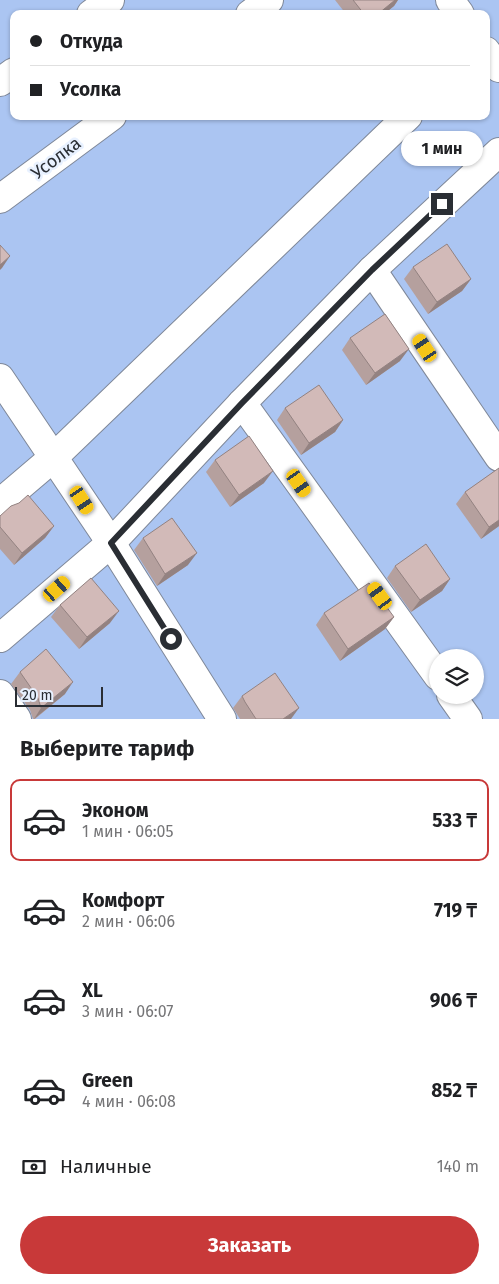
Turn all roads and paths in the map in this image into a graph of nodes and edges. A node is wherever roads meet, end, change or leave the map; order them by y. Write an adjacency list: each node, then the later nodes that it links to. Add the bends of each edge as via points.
1 (110, 0): 3 (main road)
2 (269, 0): 4 (main road)
3 (96, 10)
4 (255, 10)
5 (490, 56): 6 (main road)
6 (499, 68)
7 (107, 120): 10 (main road, Усолка)
8 (404, 120): 14 (main road)
9 (499, 152): 11 (main road)
10 (0, 199)
11 (372, 270): 13 (main road); 15 (main road)
12 (0, 378): 14 (main road)
13 (242, 403): 17 (main road); 19 (main road)
14 (54, 457): 16 (main road); 17 (main road)
15 (499, 457)
16 (0, 503)
17 (111, 543): 18 (main road); 23 (main road)
18 (0, 638)
19 (429, 663)
20 (0, 694): 22 (main road)
21 (457, 704): 24 (main road)
22 (17, 719)
23 (222, 719)
24 (468, 719)

